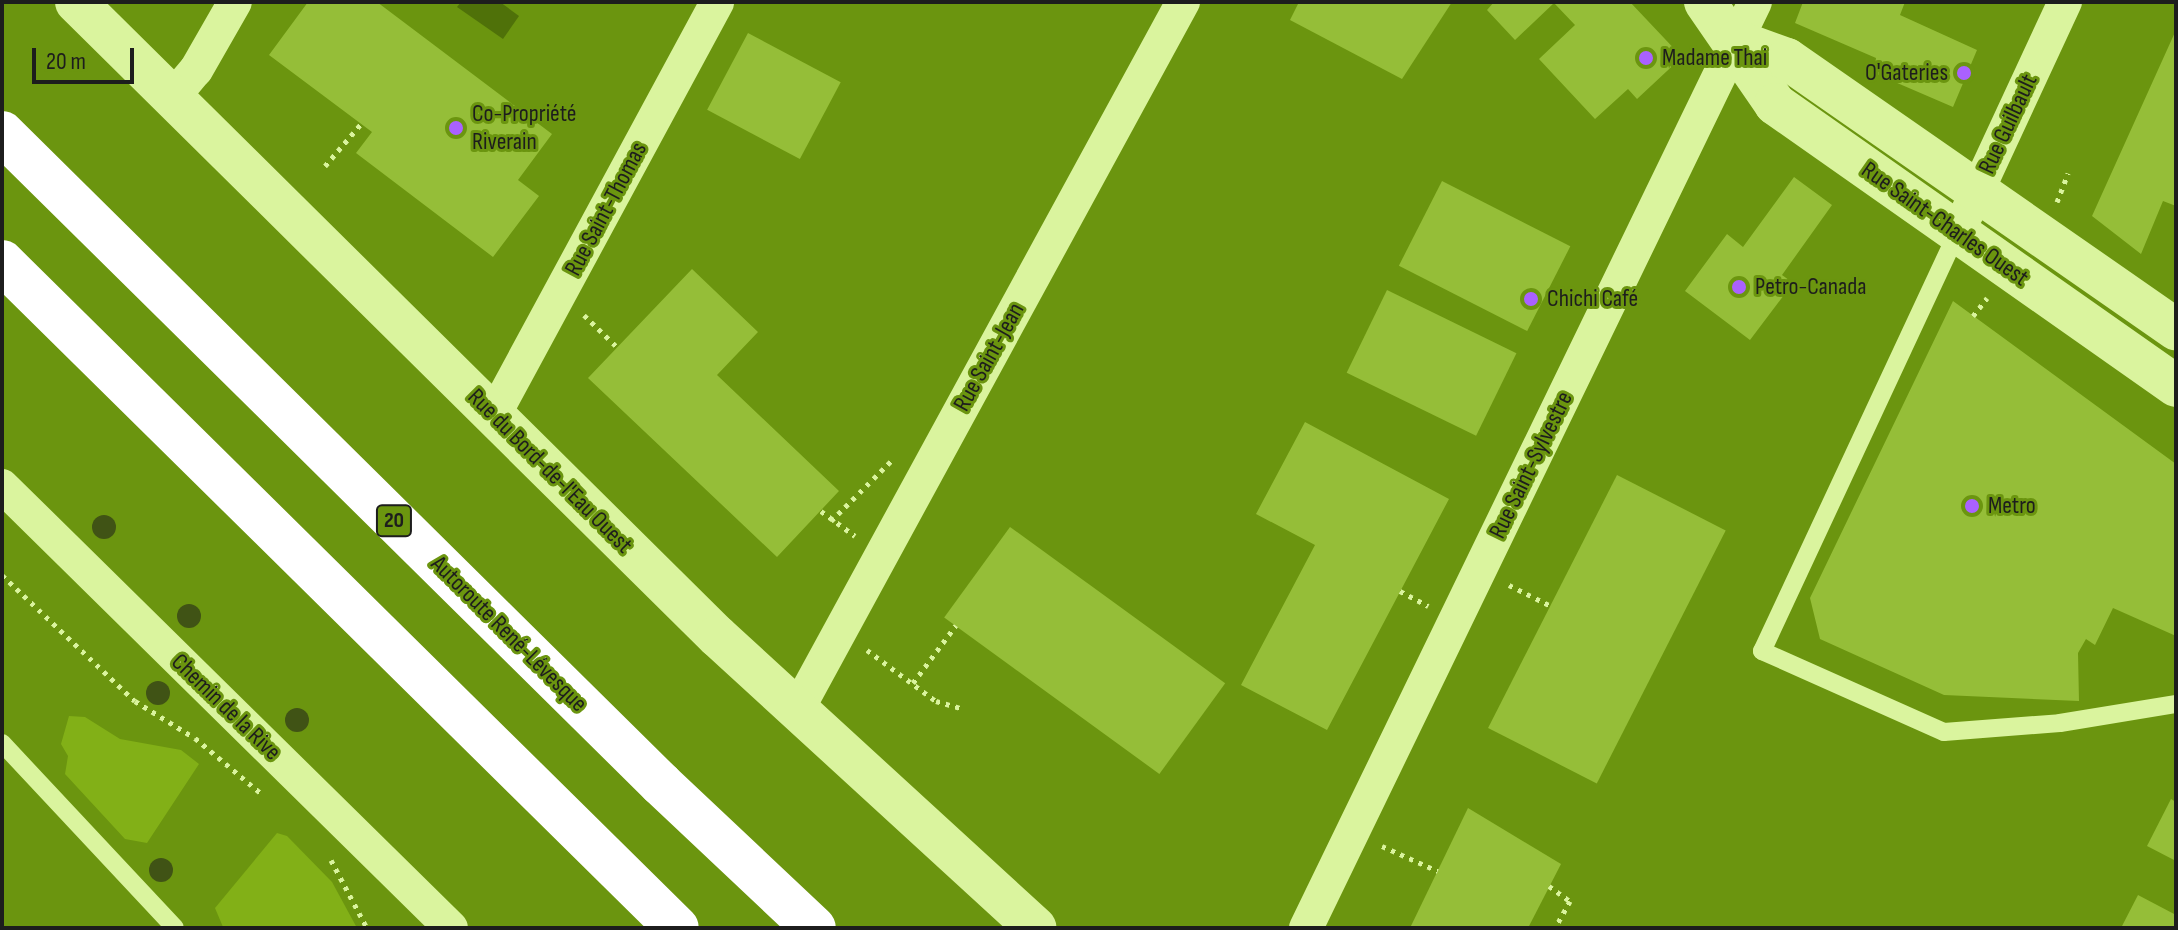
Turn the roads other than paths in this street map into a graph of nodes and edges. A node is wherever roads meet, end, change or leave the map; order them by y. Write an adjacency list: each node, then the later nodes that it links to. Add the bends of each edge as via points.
1 (76, 2): 9 (street, Rue du Bord-de-l'Eau Ouest)
2 (235, 2): 9 (street, via 196,70)
3 (717, 2): 16 (street, Rue Saint-Thomas)
4 (1183, 2): 19 (street, Rue Saint-Jean)
5 (1705, 2): 8 (street, Rue Saint-Charles Ouest)
6 (1755, 2): 8 (street, Rue Saint-Sylvestre)
7 (2065, 2): 11 (street, Rue Guilbault)
8 (1737, 41): 11 (street, Rue Saint-Charles Ouest, via 1787,59); 12 (street, Rue Saint-Charles Ouest, via 1775,104); 26 (street, Rue Saint-Sylvestre)
9 (173, 97): 16 (street, Rue du Bord-de-l'Eau Ouest)
10 (2, 133): 24 (highway, Autoroute René-Lévesque / 20, via 661,784)
11 (1979, 188): 12 (street, Rue Guilbault); 14 (street, Rue Saint-Charles Ouest)
12 (1954, 239): 15 (street, Rue Saint-Charles Ouest); 18 (lane, via 1762,651 1944,732 2060,723)
13 (2, 262): 23 (highway)
14 (2176, 329)
15 (2176, 386)
16 (494, 415): 19 (street, Rue du Bord-de-l'Eau Ouest)
17 (2, 486): 22 (street, Chemin de la Rive)
18 (2176, 704)
19 (796, 712): 25 (street, Rue du Bord-de-l'Eau Ouest)
20 (2, 743): 21 (lane)
21 (175, 928)
22 (451, 928)
23 (677, 928)
24 (814, 928)
25 (1036, 928)
26 (1306, 928)

